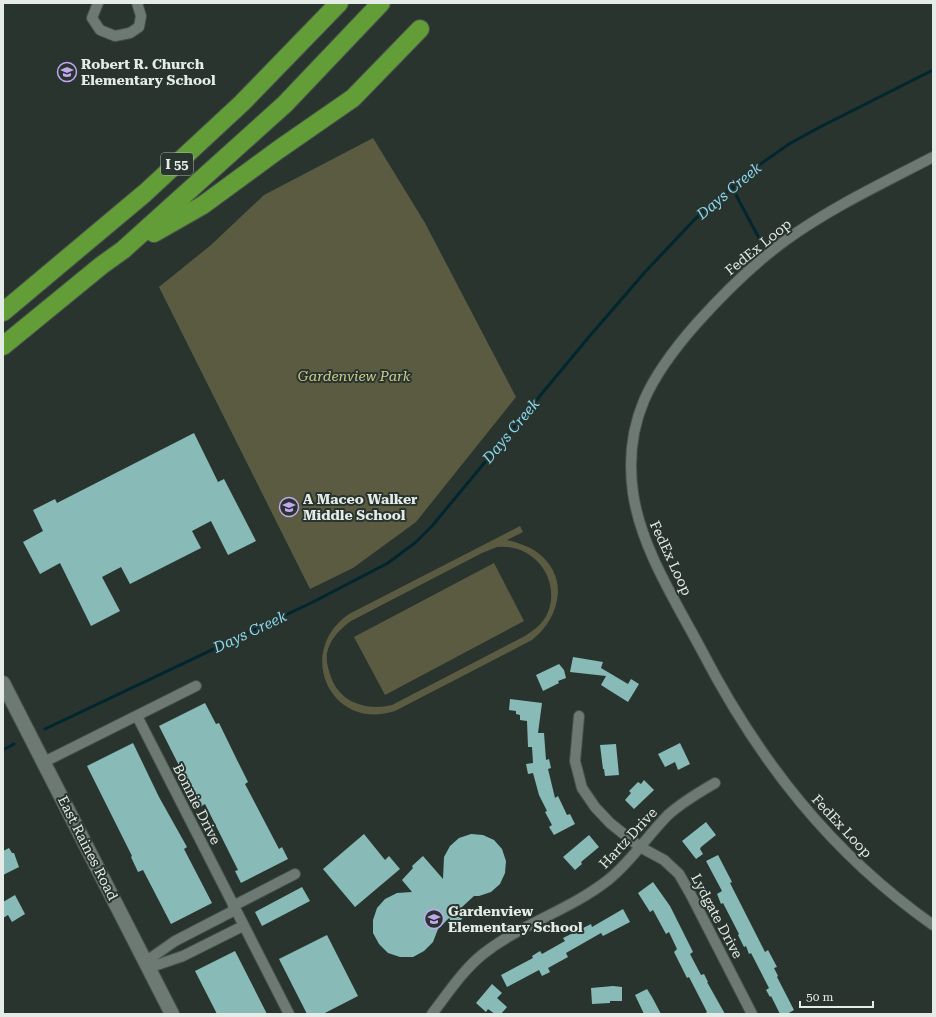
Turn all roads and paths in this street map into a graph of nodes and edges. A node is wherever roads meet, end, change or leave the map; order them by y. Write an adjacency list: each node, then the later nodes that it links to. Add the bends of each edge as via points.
1 (98, 3): 2 (street, via 92,18 100,30 115,36 130,33 138,27 140,16)
2 (137, 3)
3 (339, 3): 8 (highway, I 55, via 242,103 145,193)
4 (381, 3): 7 (highway, I 55, via 286,104)
5 (420, 29): 7 (highway, via 353,98 203,205)
6 (933, 158): 19 (street, FedEx Loop, via 823,216 769,253 730,287 686,335 654,378 637,422 631,456 633,493 645,539 722,691 749,734 786,785 845,851 890,893)
7 (123, 250): 9 (highway, I 55)
8 (3, 312)
9 (3, 346)
10 (4, 686): 14 (main road, East Raines Road)
11 (196, 686): 12 (street)
12 (137, 716): 14 (street); 18 (street, Bonnie Drive)
13 (579, 716): 16 (street, Lydgate Drive, via 575,761 582,788 602,815)
14 (44, 762): 21 (main road, East Raines Road)
15 (715, 783): 16 (street, Hartz Drive, via 677,807)
16 (640, 847): 24 (street, Hartz Drive, via 613,876 590,894 483,954 462,975); 25 (street, Lydgate Drive, via 664,860 682,879)
17 (295, 874): 18 (street)
18 (234, 908): 20 (street, Bonnie Drive); 21 (street, via 175,941)
19 (933, 925)
20 (243, 926): 21 (street, via 183,956); 23 (street, Bonnie Drive)
21 (147, 965): 22 (main road, East Raines Road)
22 (172, 1014)
23 (289, 1014)
24 (432, 1014)
25 (752, 1014)

